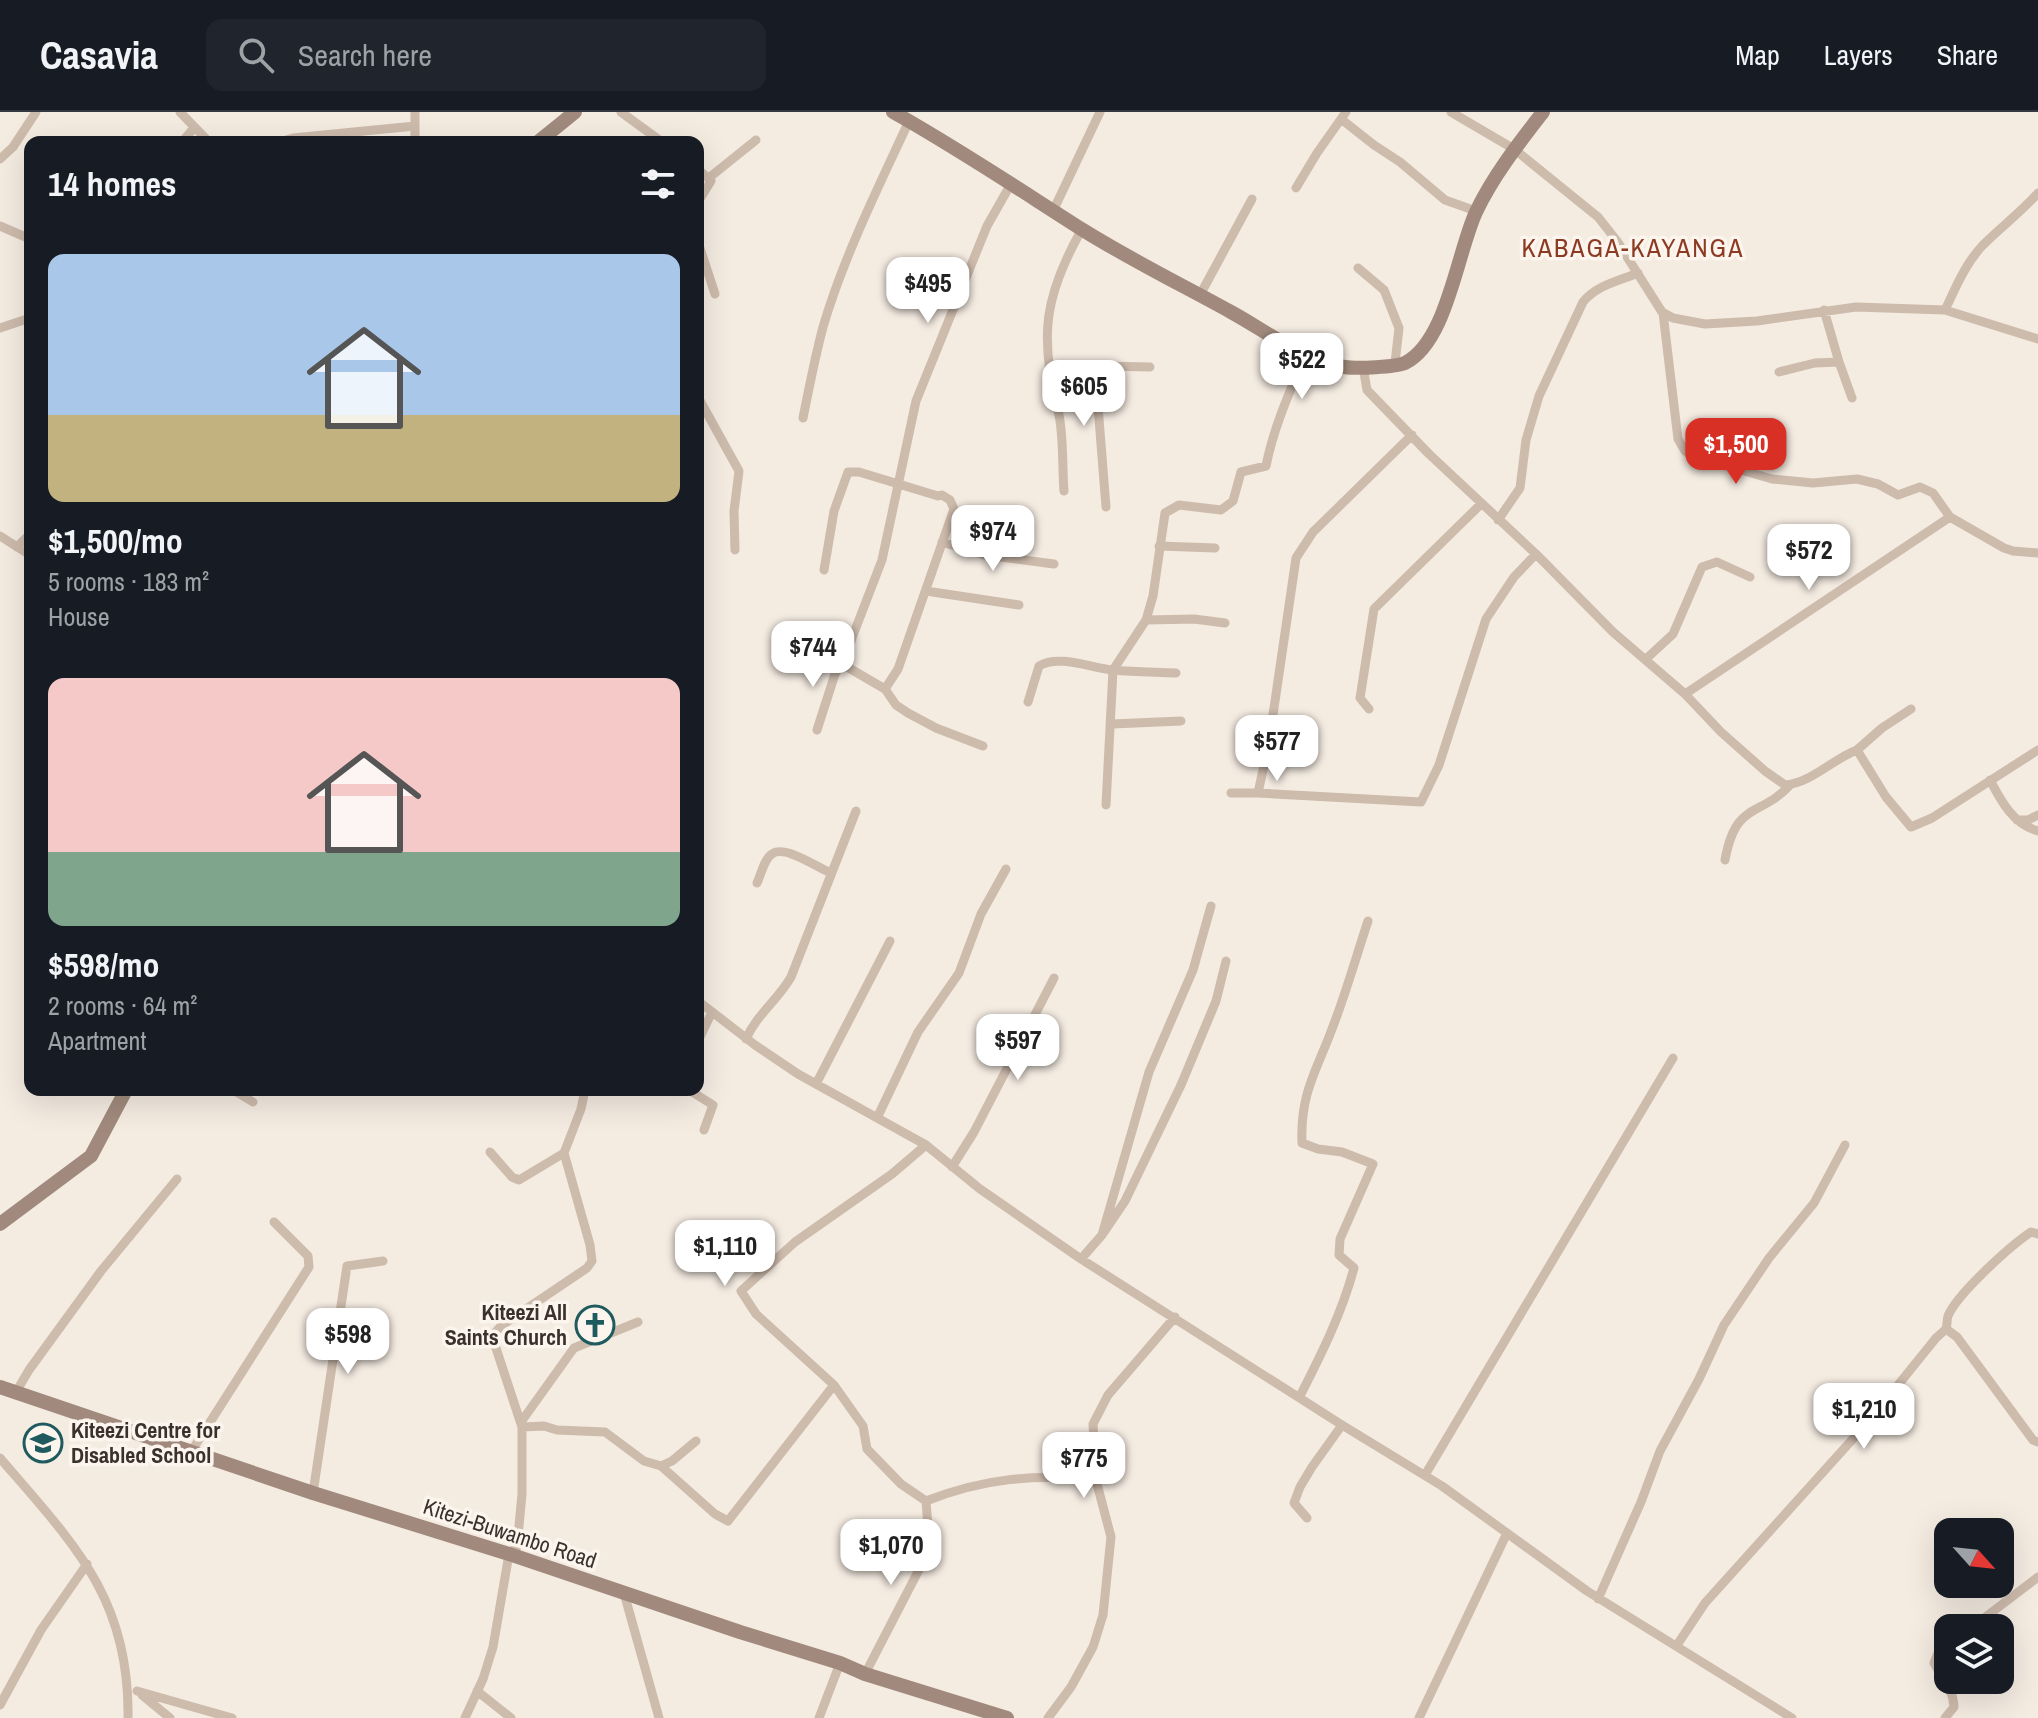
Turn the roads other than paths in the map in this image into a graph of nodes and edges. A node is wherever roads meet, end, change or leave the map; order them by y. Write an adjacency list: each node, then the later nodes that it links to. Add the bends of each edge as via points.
1 (36, 112): 22 (street)
2 (180, 112): 13 (street)
3 (415, 112): 12 (street)
4 (575, 112): 18 (street)
5 (621, 112): 19 (street)
6 (893, 112): 11 (street)
7 (1100, 112): 30 (street)
8 (1451, 112): 21 (street)
9 (1543, 112): 21 (street)
10 (1344, 116): 26 (street); 31 (street, via 1445,200)
11 (909, 121): 25 (street); 56 (street, via 832,301)
12 (415, 126): 16 (street); 17 (street)
13 (194, 128): 14 (street); 15 (street)
14 (187, 136)
15 (203, 136)
16 (313, 136)
17 (415, 136)
18 (545, 136)
19 (654, 136)
20 (756, 140): 24 (street)
21 (1514, 149): 31 (street); 37 (street, via 1598,217)
22 (0, 159)
23 (704, 173): 24 (street)
24 (710, 177): 27 (street)
25 (1012, 182): 30 (street); 58 (street, via 987,226 925,376)
26 (1296, 188)
27 (704, 193)
28 (2038, 193): 41 (street, via 1982,246 1964,269)
29 (1252, 199): 39 (street)
30 (1054, 209): 33 (street)
31 (1476, 211): 48 (street, via 1439,322 1403,364)
32 (0, 226): 34 (street)
33 (1082, 229): 39 (street); 49 (street, via 1049,305)
34 (24, 236)
35 (704, 260): 38 (street)
36 (1358, 268): 48 (street, via 1384,290 1399,328)
37 (1638, 273): 42 (street); 63 (street, via 1604,285 1583,302 1539,396 1520,488)
38 (715, 294)
39 (1200, 295): 46 (street)
40 (1824, 310): 41 (street); 42 (street, via 1705,324); 47 (street)
41 (1945, 310): 45 (street)
42 (1663, 313): 62 (street, via 1678,439 1685,451 1794,483 1857,479 1898,495 1920,487 1933,493)
43 (24, 320): 44 (street)
44 (0, 328)
45 (2038, 339)
46 (1306, 353): 52 (street, via 1344,367); 67 (street, via 1285,400 1266,466 1241,472 1233,501 1221,510 1179,505 1165,513)
47 (1839, 362): 53 (street); 54 (street)
48 (1395, 363): 52 (street)
49 (1049, 366): 50 (street); 59 (street)
50 (1102, 366): 51 (street); 61 (street, via 1098,406)
51 (1150, 367)
52 (1363, 367): 57 (street, via 1367,390)
53 (1779, 372)
54 (1852, 398)
55 (704, 408): 70 (street, via 739,471)
56 (803, 418)
57 (1412, 435): 60 (street); 99 (street, via 1313,532 1296,558)
58 (899, 486): 66 (street, via 950,500 954,509); 75 (street, via 848,472 834,511); 82 (street, via 882,560)
59 (1064, 491)
60 (1481, 504): 63 (street); 88 (street, via 1374,609 1360,698)
61 (1106, 507)
62 (1950, 517): 72 (street, via 2013,551); 86 (street)
63 (1498, 520): 73 (street)
64 (0, 536): 68 (street)
65 (24, 540): 68 (street)
66 (942, 542): 74 (street, via 985,555); 77 (street)
67 (1159, 546): 69 (street); 79 (street)
68 (17, 547): 71 (street)
69 (1215, 548)
70 (735, 550)
71 (24, 551)
72 (2038, 553)
73 (1536, 554): 81 (street); 99 (street, via 1486,619 1439,765 1421,802)
74 (1054, 564)
75 (824, 570)
76 (1750, 577): 81 (street, via 1717,562 1702,567 1673,634)
77 (926, 591): 78 (street); 85 (street, via 898,669)
78 (1019, 605)
79 (1146, 620): 80 (street); 83 (street)
80 (1225, 623)
81 (1646, 659): 86 (street)
82 (842, 664): 85 (street); 92 (street)
83 (1113, 670): 84 (street); 87 (street, via 1045,662); 91 (street)
84 (1176, 673)
85 (885, 689): 93 (street, via 908,713)
86 (1685, 694): 97 (street, via 1765,771)
87 (1028, 702)
88 (1369, 709)
89 (1911, 709): 94 (street)
90 (1181, 721): 91 (street)
91 (1112, 724): 100 (street)
92 (817, 730)
93 (983, 746)
94 (1857, 750): 96 (street, via 1911,827); 97 (street)
95 (2038, 750): 96 (street)
96 (1990, 780): 103 (street)
97 (1790, 785): 105 (street, via 1739,822)
98 (1231, 793): 99 (street)
99 (1258, 793)
100 (1106, 805)
101 (856, 811): 107 (street)
102 (2038, 815): 103 (street)
103 (2017, 820): 104 (street)
104 (2038, 831)
105 (1725, 860)
106 (1006, 869): 125 (street, via 981,914 959,973 918,1032)
107 (831, 873): 108 (street, via 778,851 767,860); 117 (street, via 791,977 757,1017)
108 (757, 883)
109 (1211, 906): 136 (street, via 1193,970 1149,1072)
110 (1368, 921): 145 (street, via 1306,1090 1301,1121 1302,1143 1373,1164 1340,1239 1339,1255 1354,1268 1350,1282)
111 (890, 941): 119 (street)
112 (1226, 961): 136 (street, via 1216,1001 1181,1085 1125,1201)
113 (1054, 978): 131 (street)
114 (704, 1006): 115 (street)
115 (712, 1012): 116 (street); 117 (street)
116 (704, 1029)
117 (746, 1039): 119 (street)
118 (1673, 1058): 153 (street)
119 (816, 1084): 125 (street)
120 (123, 1096): 134 (street, via 91,1156)
121 (243, 1096): 124 (street)
122 (583, 1096): 130 (street)
123 (699, 1096): 126 (street, via 713,1105)
124 (253, 1102)
125 (878, 1116): 127 (street)
126 (704, 1130)
127 (926, 1145): 131 (street); 142 (street, via 795,1242 741,1291 756,1314)
128 (1845, 1145): 163 (street, via 1814,1203 1724,1325 1660,1451)
129 (490, 1152): 130 (street, via 519,1180)
130 (564, 1153): 146 (street, via 592,1261 492,1336)
131 (952, 1167): 137 (street)
132 (177, 1179): 144 (street, via 101,1271)
133 (274, 1222): 150 (street, via 308,1256 309,1267)
134 (0, 1224)
135 (2038, 1234): 141 (street, via 2031,1232 2016,1242 1969,1289 1947,1317)
136 (1102, 1235): 137 (street)
137 (1081, 1259): 139 (street)
138 (383, 1261): 155 (street, via 347,1266)
139 (1175, 1317): 145 (street); 154 (street, via 1108,1395 1093,1424)
140 (638, 1322): 146 (street, via 574,1348)
141 (1946, 1329): 149 (street); 165 (street, via 1705,1603)
142 (834, 1385): 152 (street, via 728,1521); 156 (street, via 863,1426 867,1449)
143 (0, 1387): 144 (street, Kitezi-Buwambo Road)
144 (16, 1392): 150 (street, Kitezi-Buwambo Road)
145 (1300, 1396): 147 (street)
146 (521, 1425): 152 (street, via 605,1432 644,1461); 159 (street, via 518,1541)
147 (1342, 1425): 153 (street); 157 (street, via 1300,1487 1294,1503)
148 (696, 1441): 152 (street)
149 (2038, 1442)
150 (191, 1452): 155 (street, Kitezi-Buwambo Road)
151 (0, 1458): 160 (street)
152 (661, 1466)
153 (1425, 1475): 158 (street)
154 (1096, 1480): 156 (street, via 999,1479); 180 (street, via 1111,1537 1103,1615 1093,1647)
155 (313, 1493): 159 (street, Kitezi-Buwambo Road)
156 (926, 1501): 167 (street, via 929,1539 923,1562)
157 (1307, 1518)
158 (1507, 1533): 163 (street); 181 (street)
159 (509, 1554): 162 (street, Kitezi-Buwambo Road); 169 (street, via 493,1647)
160 (87, 1564): 168 (street, via 111,1608); 171 (street, via 41,1630)
161 (2038, 1577): 164 (street)
162 (624, 1593): 166 (street, Kitezi-Buwambo Road); 177 (street)
163 (1598, 1599): 165 (street)
164 (1989, 1614)
165 (1677, 1645): 182 (street)
166 (840, 1663): 167 (street, Kitezi-Buwambo Road); 178 (street)
167 (865, 1674): 179 (street, Kitezi-Buwambo Road)
168 (133, 1689): 172 (street); 173 (street); 174 (street)
169 (477, 1691): 175 (street); 176 (street)
170 (1953, 1694): 183 (street, via 1954,1707)
171 (0, 1705)
172 (128, 1718)
173 (170, 1718)
174 (232, 1718)
175 (465, 1718)
176 (511, 1718)
177 (659, 1718)
178 (819, 1718)
179 (1007, 1718)
180 (1048, 1718)
181 (1419, 1718)
182 (1792, 1718)
183 (1945, 1718)

